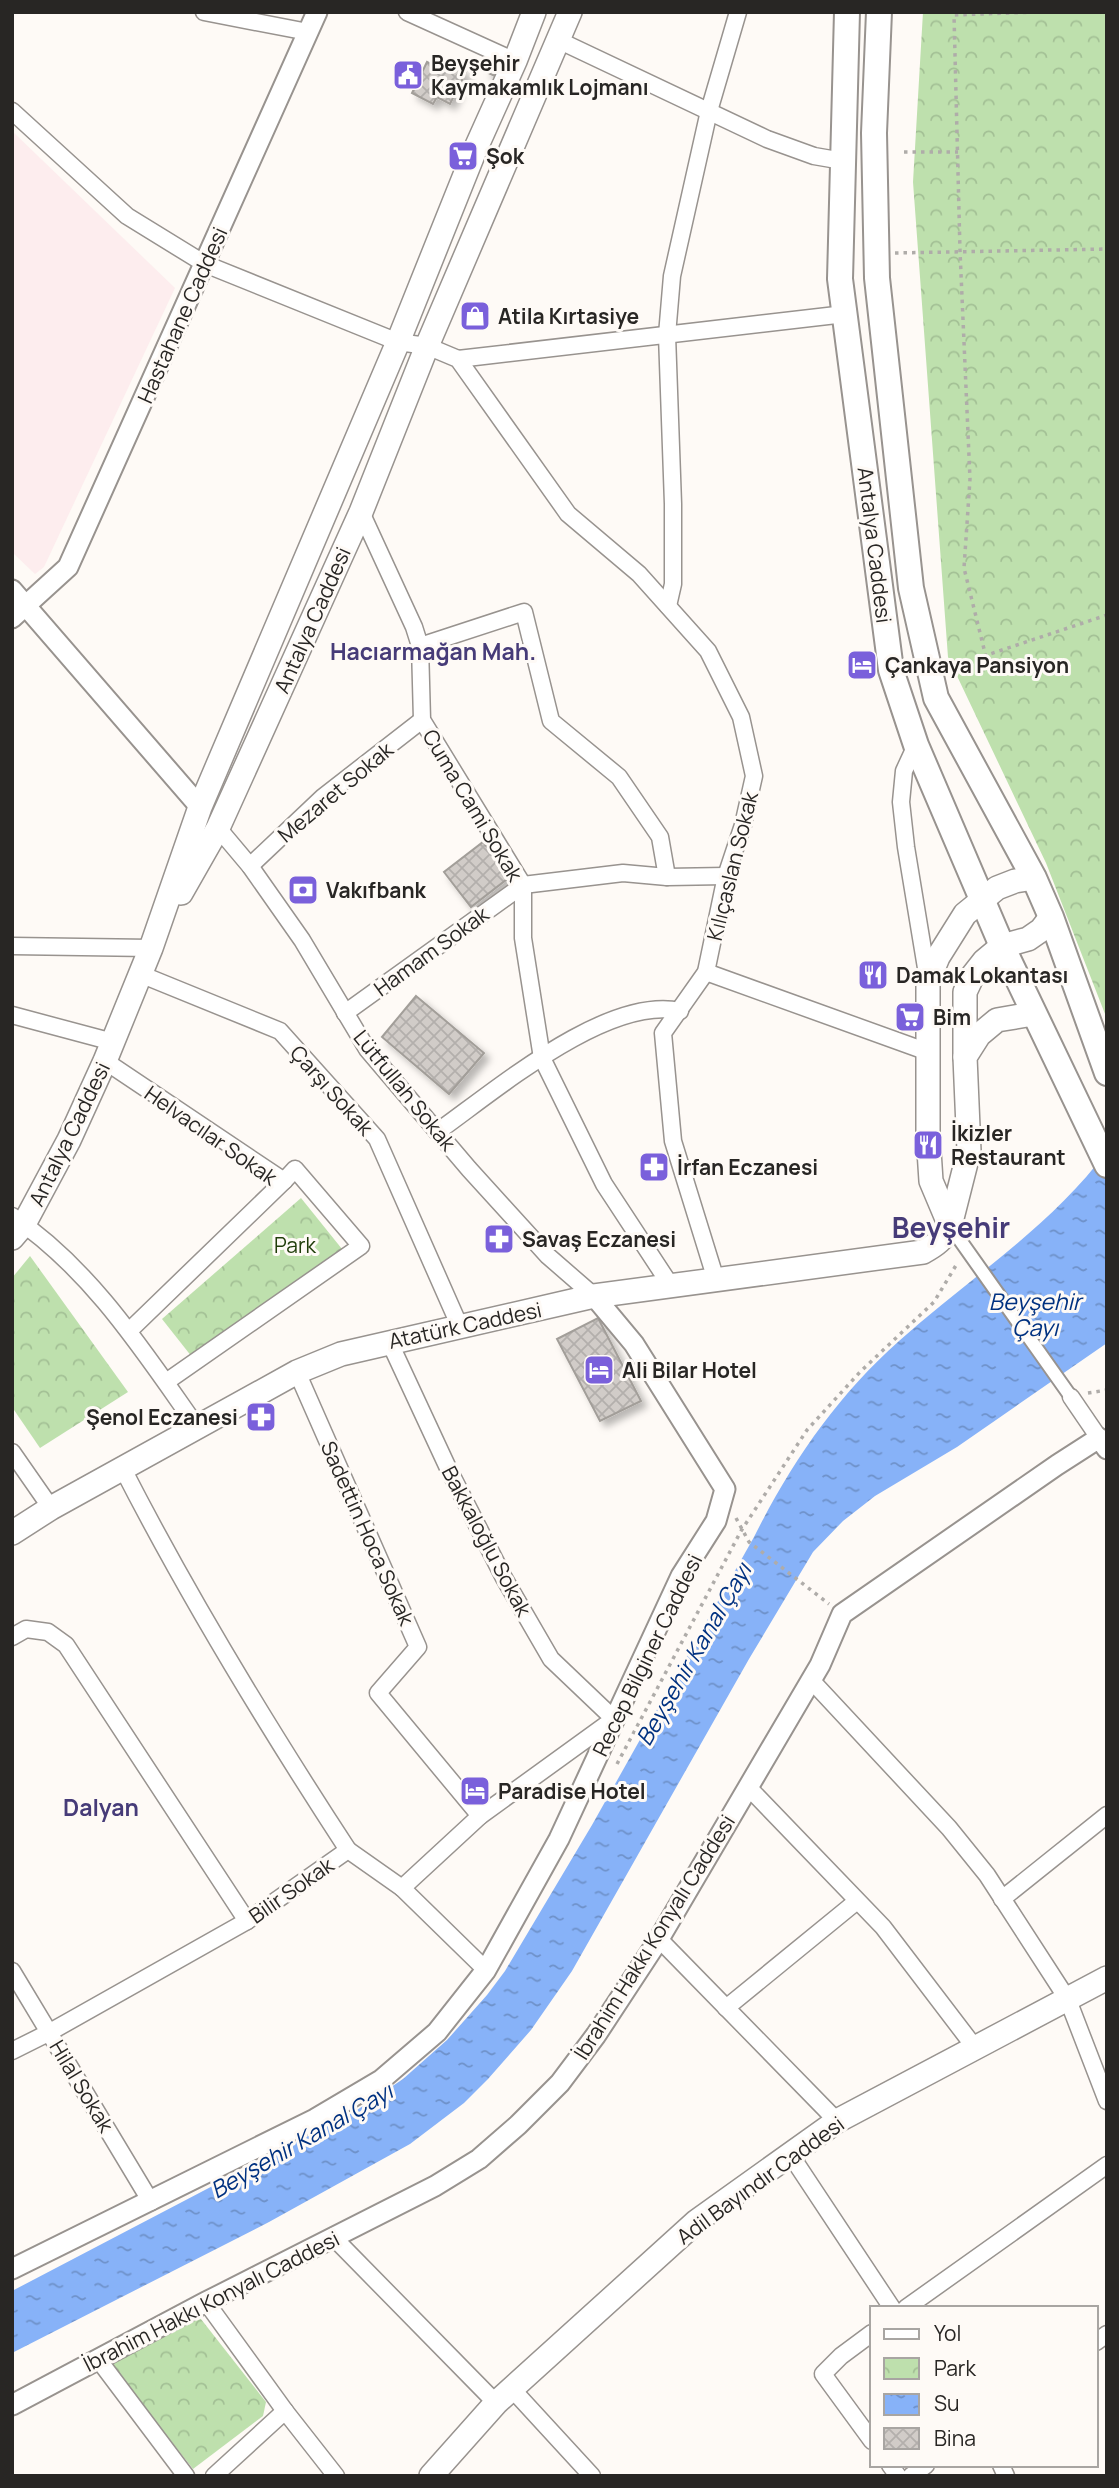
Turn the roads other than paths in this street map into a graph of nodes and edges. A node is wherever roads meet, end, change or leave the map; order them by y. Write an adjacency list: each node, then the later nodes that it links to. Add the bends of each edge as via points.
1 (204, 12): 9 (street)
2 (317, 12): 9 (street, Hastahane Caddesi)
3 (407, 12): 11 (street)
4 (534, 12): 11 (main road, Antalya Caddesi)
5 (570, 12): 10 (main road, Antalya Caddesi)
6 (737, 12): 13 (street)
7 (846, 12): 14 (main road, Antalya Caddesi)
8 (879, 12): 33 (main road, Antalya Caddesi, via 874,134 877,278 911,588 936,698)
9 (308, 32): 15 (street, Hastahane Caddesi)
10 (558, 40): 13 (street); 19 (main road, Antalya Caddesi)
11 (516, 61): 18 (main road, Antalya Caddesi)
12 (12, 111): 15 (street, via 127,216)
13 (709, 111): 14 (street, via 791,148); 17 (street, via 673,276)
14 (843, 161): 16 (main road, Antalya Caddesi, via 840,279)
15 (205, 264): 18 (street); 24 (street, Hastahane Caddesi, via 68,567)
16 (845, 314): 17 (street); 27 (main road, Antalya Caddesi, via 891,670)
17 (667, 335): 20 (street); 23 (street, via 673,504 673,584)
18 (398, 342): 19 (street); 28 (main road, Antalya Caddesi)
19 (427, 346): 20 (street); 21 (main road, Antalya Caddesi)
20 (457, 359): 23 (street, Kılıçaslan Sokak, via 568,514 639,574)
21 (361, 512): 25 (street, Cuma Cami Sokak); 29 (main road, Antalya Caddesi)
22 (12, 590): 24 (street)
23 (668, 606): 31 (street, Kılıçaslan Sokak, via 708,651 741,717 754,776)
24 (19, 611): 28 (street)
25 (420, 646): 26 (street, Cuma Cami Sokak); 32 (street, via 524,612 551,721 619,777 660,837)
26 (422, 720): 30 (street, Mezaret Sokak, via 323,797); 34 (street, Cuma Cami Sokak)
27 (916, 746): 35 (main road, Antalya Caddesi); 42 (street, via 904,771 901,802)
28 (200, 807): 29 (main road); 39 (main road, Antalya Caddesi)
29 (218, 828): 30 (street, Lütfullah Sokak); 39 (main road, Antalya Caddesi)
30 (250, 866): 44 (street, Lütfullah Sokak, via 302,940)
31 (726, 876): 32 (street, Hamam Sokak); 40 (street, Kılıçaslan Sokak)
32 (667, 877): 34 (street, Hamam Sokak, via 623,873)
33 (1034, 878): 35 (main road, via 1006,884); 36 (main road, Antalya Caddesi)
34 (523, 885): 44 (street, Hamam Sokak); 50 (street, Cuma Cami Sokak, via 523,938)
35 (981, 899): 38 (main road, Antalya Caddesi); 42 (main road, via 952,933)
36 (1051, 917): 38 (main road, via 1028,939); 51 (main road, Antalya Caddesi)
37 (12, 946): 39 (street)
38 (1002, 946): 45 (main road, Antalya Caddesi); 49 (main road, via 972,975 965,992)
39 (151, 948): 41 (main road, Antalya Caddesi)
40 (706, 972): 43 (street, Kılıçaslan Sokak); 48 (street)
41 (140, 974): 47 (main road, Antalya Caddesi); 60 (street, Çarşı Sokak, via 280,1031 377,1139)
42 (928, 981): 48 (main road)
43 (680, 1011): 50 (street, via 656,1008 624,1015); 57 (street, Kılıçaslan Sokak, via 663,1032 673,1141)
44 (345, 1013): 52 (street, Lütfullah Sokak, via 368,1049)
45 (1033, 1014): 49 (main road, via 998,1020 978,1035); 53 (main road, Antalya Caddesi)
46 (12, 1015): 47 (street, Helvacılar Sokak)
47 (109, 1051): 54 (street, Helvacılar Sokak); 55 (main road, Antalya Caddesi, via 69,1140)
48 (928, 1052): 56 (main road, via 931,1181)
49 (965, 1057): 56 (main road, via 970,1151)
50 (542, 1058): 52 (street); 58 (street, Cuma Cami Sokak, via 604,1184)
51 (1105, 1070)
52 (437, 1132): 59 (street, Lütfullah Sokak, via 548,1256)
53 (1107, 1166)
54 (284, 1181): 61 (street, Helvacılar Sokak); 64 (street, via 295,1169 361,1246)
55 (16, 1226): 61 (street, via 75,1270)
56 (950, 1226): 57 (main road, Atatürk Caddesi, via 945,1237 923,1252); 65 (street)
57 (716, 1280): 58 (main road, Atatürk Caddesi)
58 (671, 1286): 59 (main road, Atatürk Caddesi)
59 (594, 1296): 60 (main road, Atatürk Caddesi); 74 (street, Recep Bilginer Caddesi, via 634,1344 725,1489 716,1521 681,1576)
60 (460, 1327): 62 (main road, Atatürk Caddesi)
61 (129, 1331): 64 (street)
62 (390, 1341): 63 (main road, Atatürk Caddesi); 74 (street, Bakkaloğlu Sokak, via 448,1468 551,1658)
63 (297, 1372): 66 (main road, Atatürk Caddesi); 77 (street, Sadettin Hoca Sokak, via 418,1647 378,1693)
64 (166, 1382): 66 (street)
65 (1071, 1396): 67 (street)
66 (197, 1427): 69 (main road, Atatürk Caddesi)
67 (1103, 1444): 73 (street, İbrahim Hakkı Konyalı Caddesi, via 1057,1465 842,1614)
68 (12, 1452): 70 (street)
69 (123, 1469): 70 (main road, Atatürk Caddesi); 78 (street, via 250,1698)
70 (51, 1508): 71 (main road, Atatürk Caddesi)
71 (12, 1533)
72 (12, 1637): 82 (street, via 26,1629 48,1632 66,1645)
73 (811, 1681): 75 (street, İbrahim Hakkı Konyalı Caddesi); 80 (street, via 949,1828)
74 (614, 1719): 77 (street); 84 (street, Recep Bilginer Caddesi, via 559,1839)
75 (748, 1787): 81 (street); 83 (street, İbrahim Hakkı Konyalı Caddesi)
76 (1107, 1815): 80 (street)
77 (480, 1816): 79 (street)
78 (348, 1850): 79 (street, Bilir Sokak); 82 (street, Bilir Sokak)
79 (402, 1888): 84 (street, Bilir Sokak)
80 (1002, 1899): 87 (street)
81 (857, 1901): 88 (street); 90 (street, via 883,1927)
82 (247, 1921): 89 (street, Bilir Sokak)
83 (659, 1939): 88 (street); 97 (street, İbrahim Hakkı Konyalı Caddesi, via 560,2083 518,2125 479,2159)
84 (486, 1970): 96 (street, Recep Bilginer Caddesi, via 437,2032 381,2080 315,2119)
85 (12, 1971): 89 (street, Hilal Sokak)
86 (1107, 1978): 87 (main road, Adil Bayındır Caddesi)
87 (1068, 2000): 90 (main road, Adil Bayındır Caddesi); 92 (street)
88 (726, 2008): 93 (street)
89 (50, 2032): 91 (street, Bilir Sokak); 96 (street, Hilal Sokak)
90 (976, 2049): 93 (main road, Adil Bayındır Caddesi)
91 (12, 2051)
92 (1107, 2101)
93 (837, 2121): 94 (main road, Adil Bayındır Caddesi)
94 (790, 2154): 100 (street); 104 (main road, Adil Bayındır Caddesi, via 696,2221)
95 (1107, 2165): 101 (street)
96 (151, 2202): 98 (street, Recep Bilginer Caddesi)
97 (334, 2238): 99 (street, İbrahim Hakkı Konyalı Caddesi); 104 (street)
98 (12, 2269)
99 (206, 2302): 103 (street, İbrahim Hakkı Konyalı Caddesi); 106 (street)
100 (891, 2306)
101 (909, 2306)
102 (870, 2334): 107 (street, via 823,2374)
103 (98, 2359): 105 (street, İbrahim Hakkı Konyalı Caddesi); 108 (street)
104 (504, 2396): 111 (main road, Adil Bayındır Caddesi); 112 (street)
105 (12, 2405)
106 (285, 2411): 109 (street); 110 (street)
107 (870, 2438)
108 (186, 2476)
109 (214, 2476)
110 (336, 2476)
111 (431, 2476)
112 (592, 2476)

